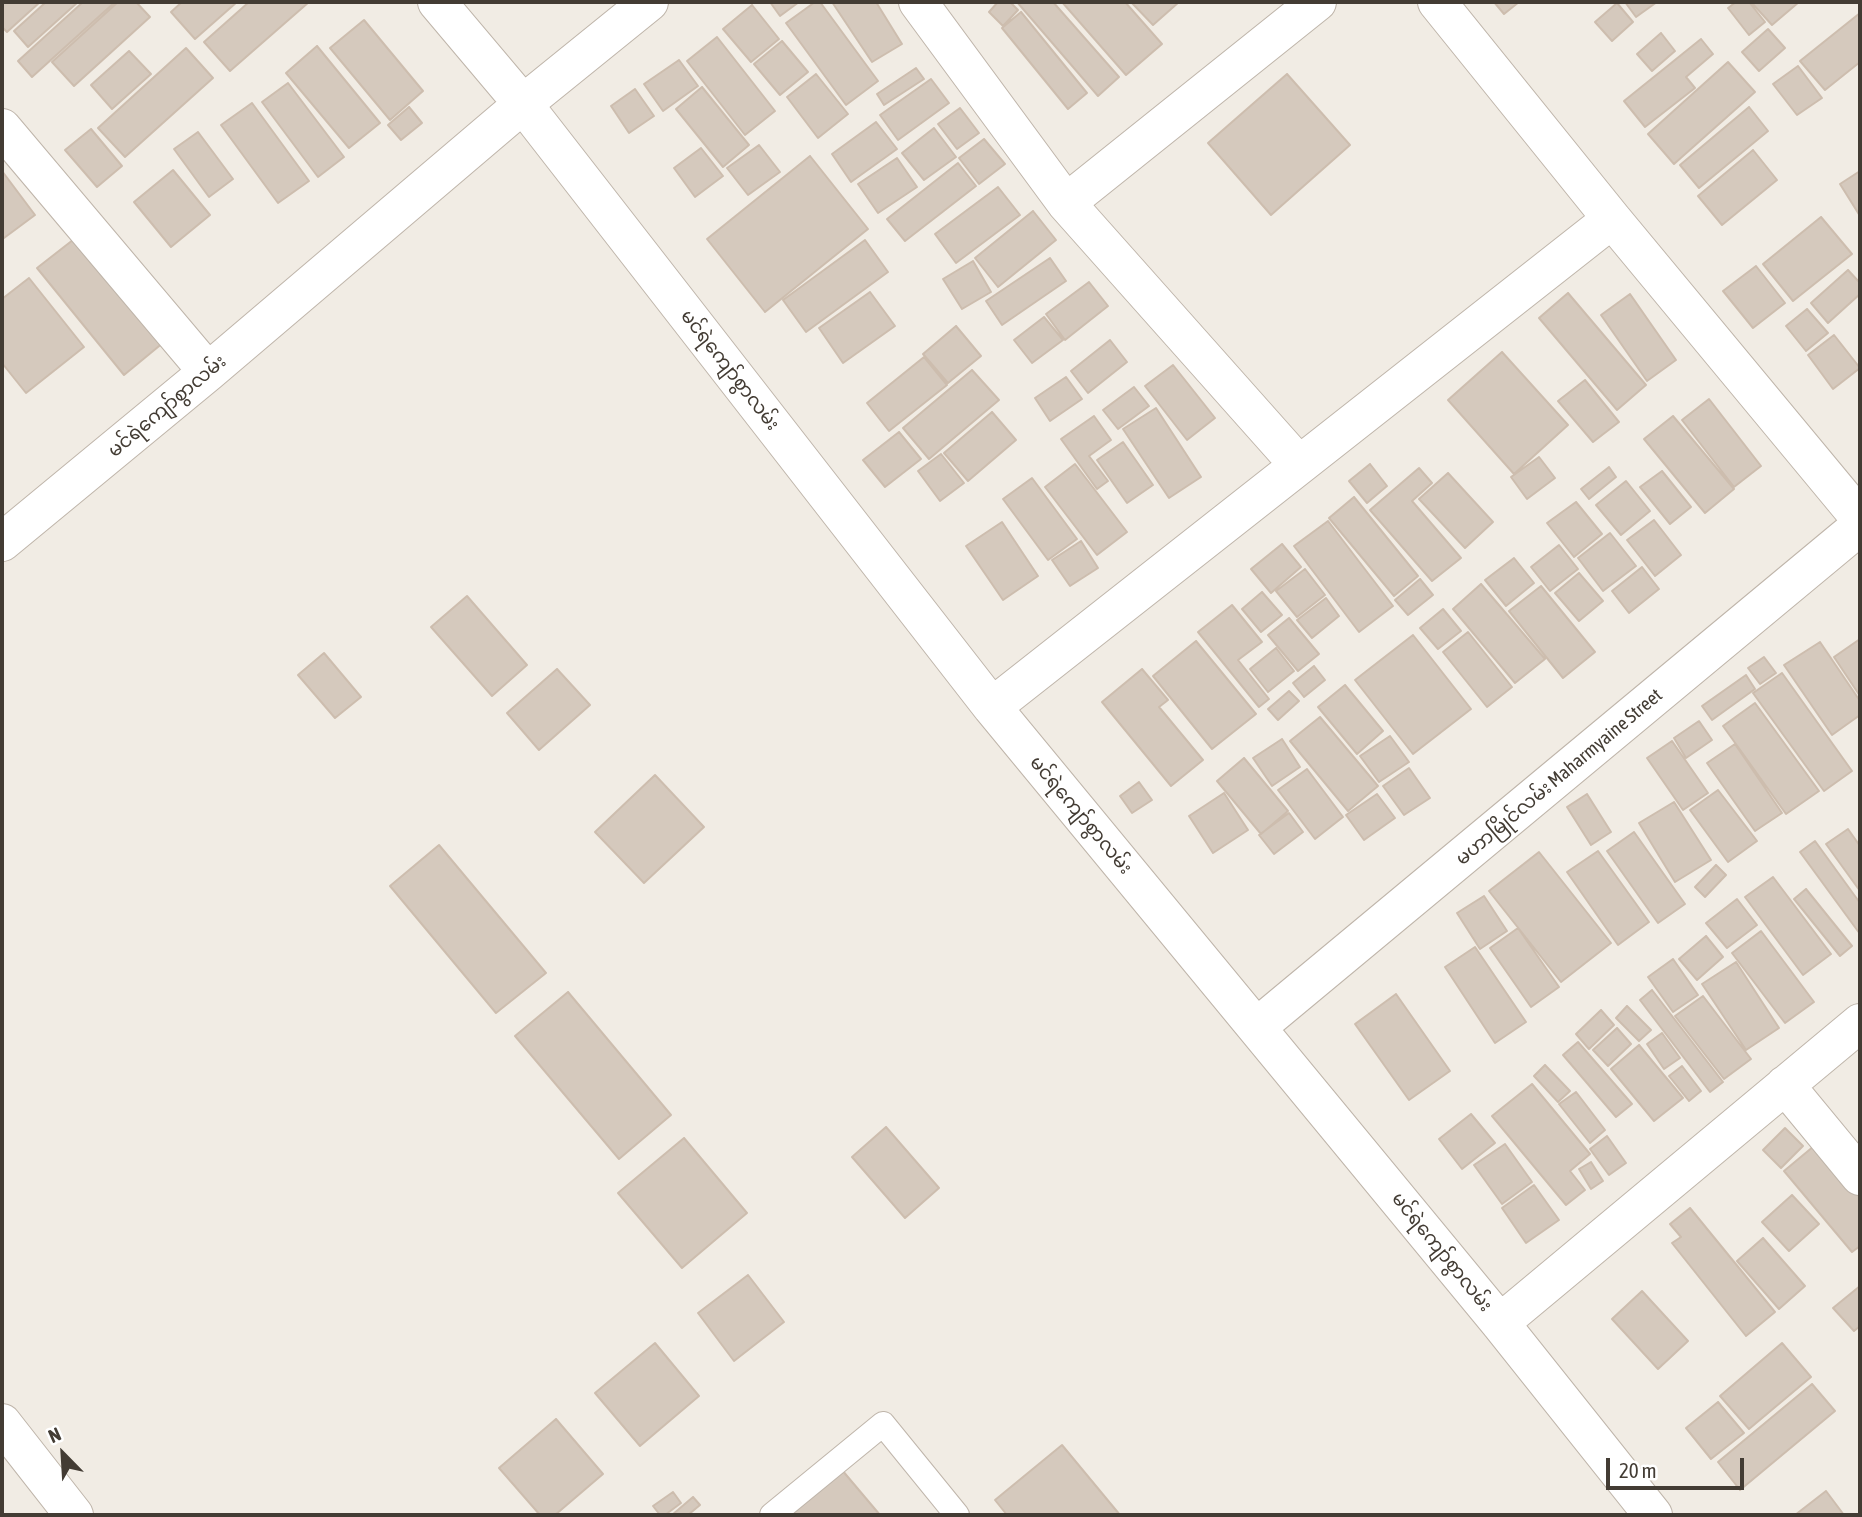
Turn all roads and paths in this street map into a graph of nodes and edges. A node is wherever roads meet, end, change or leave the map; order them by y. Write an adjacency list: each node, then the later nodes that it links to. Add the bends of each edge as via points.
1 (437, 2): 6 (street, မင်ရဲကျော်စွာလမ်း)
2 (649, 2): 6 (street, မင်ရဲကျော်စွာလမ်း)
3 (918, 2): 8 (street)
4 (1317, 2): 8 (street)
5 (1437, 2): 9 (street)
6 (523, 104): 10 (street, မင်ရဲကျော်စွာလမ်း); 15 (street, မင်ရဲကျော်စွာလမ်း)
7 (2, 128): 10 (street)
8 (1066, 203): 11 (street)
9 (1612, 219): 11 (street); 12 (street)
10 (208, 372): 14 (street, မင်ရဲကျော်စွာလမ်း)
11 (1299, 465): 15 (street)
12 (1860, 518)
13 (1860, 526): 17 (street, မဟာမြိုင်လမ်း Maharmyaine Street)
14 (2, 542)
15 (992, 707): 17 (street, မင်ရဲကျော်စွာလမ်း)
16 (1860, 1023): 18 (street)
17 (1257, 1027): 20 (street, မင်ရဲကျော်စွာလမ်း)
18 (1785, 1085): 19 (street); 20 (street)
19 (1860, 1176)
20 (1500, 1323): 25 (street, မင်ရဲကျော်စွာလမ်း)
21 (2, 1423): 22 (street)
22 (75, 1515)
23 (772, 1515): 24 (lane, via 883,1424)
24 (957, 1515)
25 (1653, 1515)

